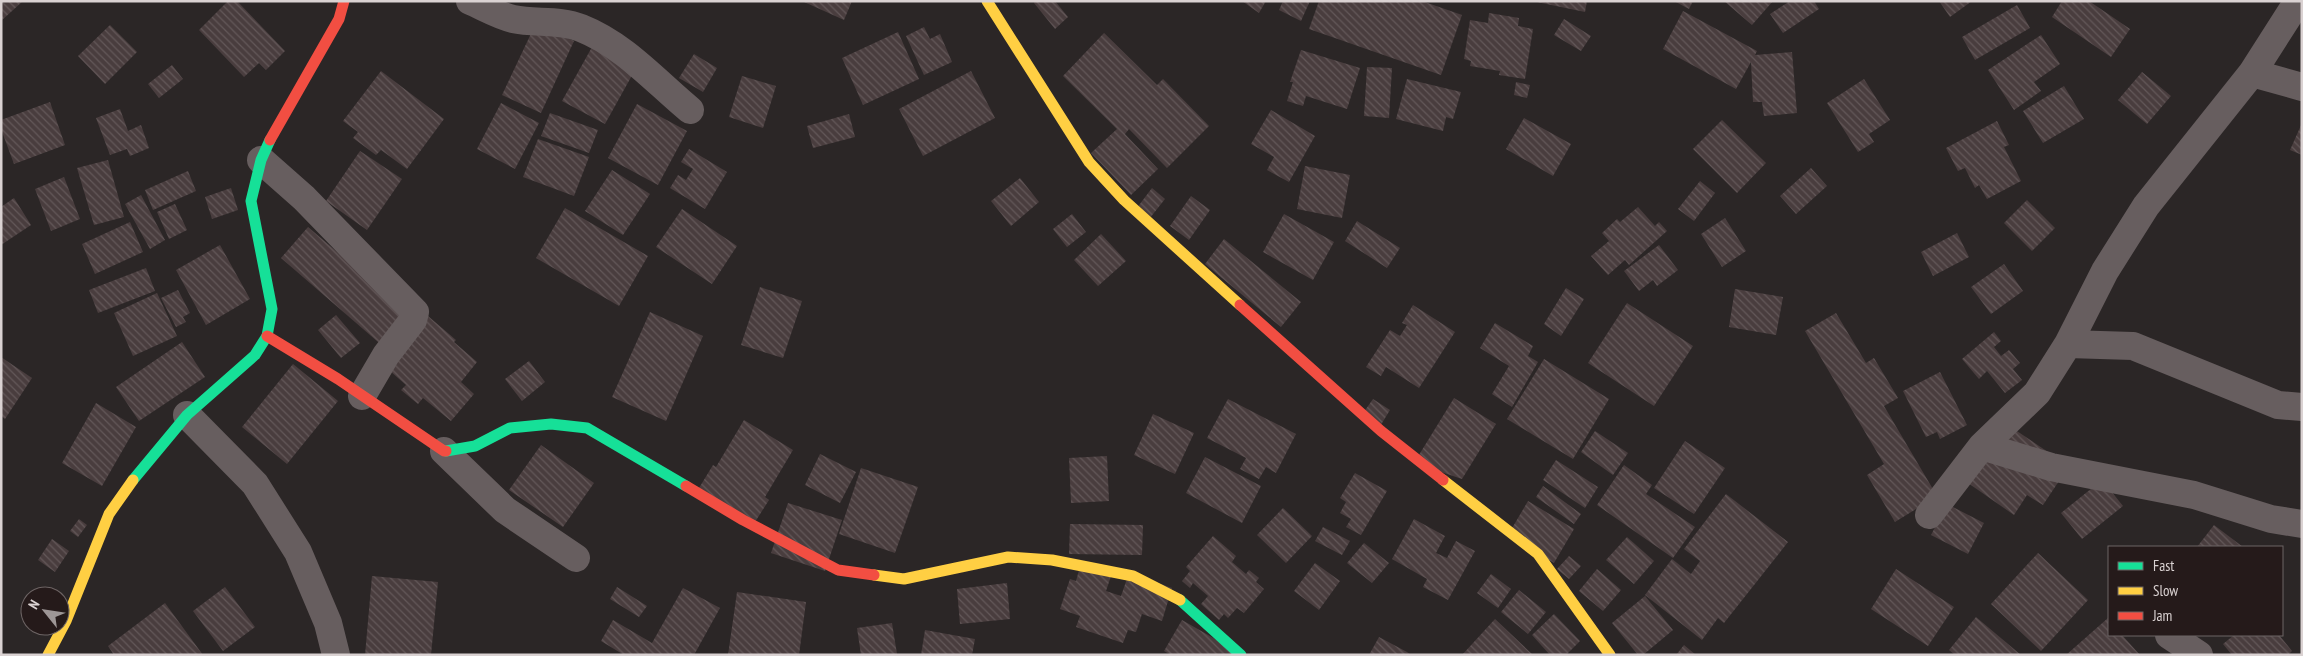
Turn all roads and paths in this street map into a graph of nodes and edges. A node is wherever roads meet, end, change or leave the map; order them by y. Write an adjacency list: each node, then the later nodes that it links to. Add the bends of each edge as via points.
1 (344, 1): 8 (street, via 339,19 272,134)
2 (470, 1): 7 (street, via 513,19 579,27 608,41)
3 (986, 1): 23 (street, via 1089,162 1124,200 1381,431 1538,554)
4 (2298, 1): 5 (street)
5 (2252, 73): 6 (street); 10 (street, via 2146,206 2106,271)
6 (2302, 87)
7 (690, 110)
8 (261, 160): 9 (street, via 252,201 272,308); 11 (street, via 304,198 415,312 413,320 386,355)
9 (267, 336): 11 (street); 13 (street, via 255,355)
10 (2068, 344): 12 (street, via 2132,346 2278,404); 14 (street, via 2037,393)
11 (362, 396): 15 (street)
12 (2302, 408)
13 (187, 415): 20 (street, via 109,514 66,621); 21 (street, via 255,484 298,552 328,623)
14 (1982, 446): 16 (street); 17 (street, via 2051,467 2194,495 2271,519)
15 (444, 451): 18 (street, via 505,510); 22 (street, via 475,446 510,428 551,424 587,428 743,520 838,570 904,579 1008,557 1052,560 1133,576 1182,601)
16 (1929, 515)
17 (2302, 524)
18 (576, 558)
19 (2170, 636): 24 (street)
20 (48, 655)
21 (336, 655)
22 (1241, 655)
23 (1610, 655)
24 (2199, 655)

